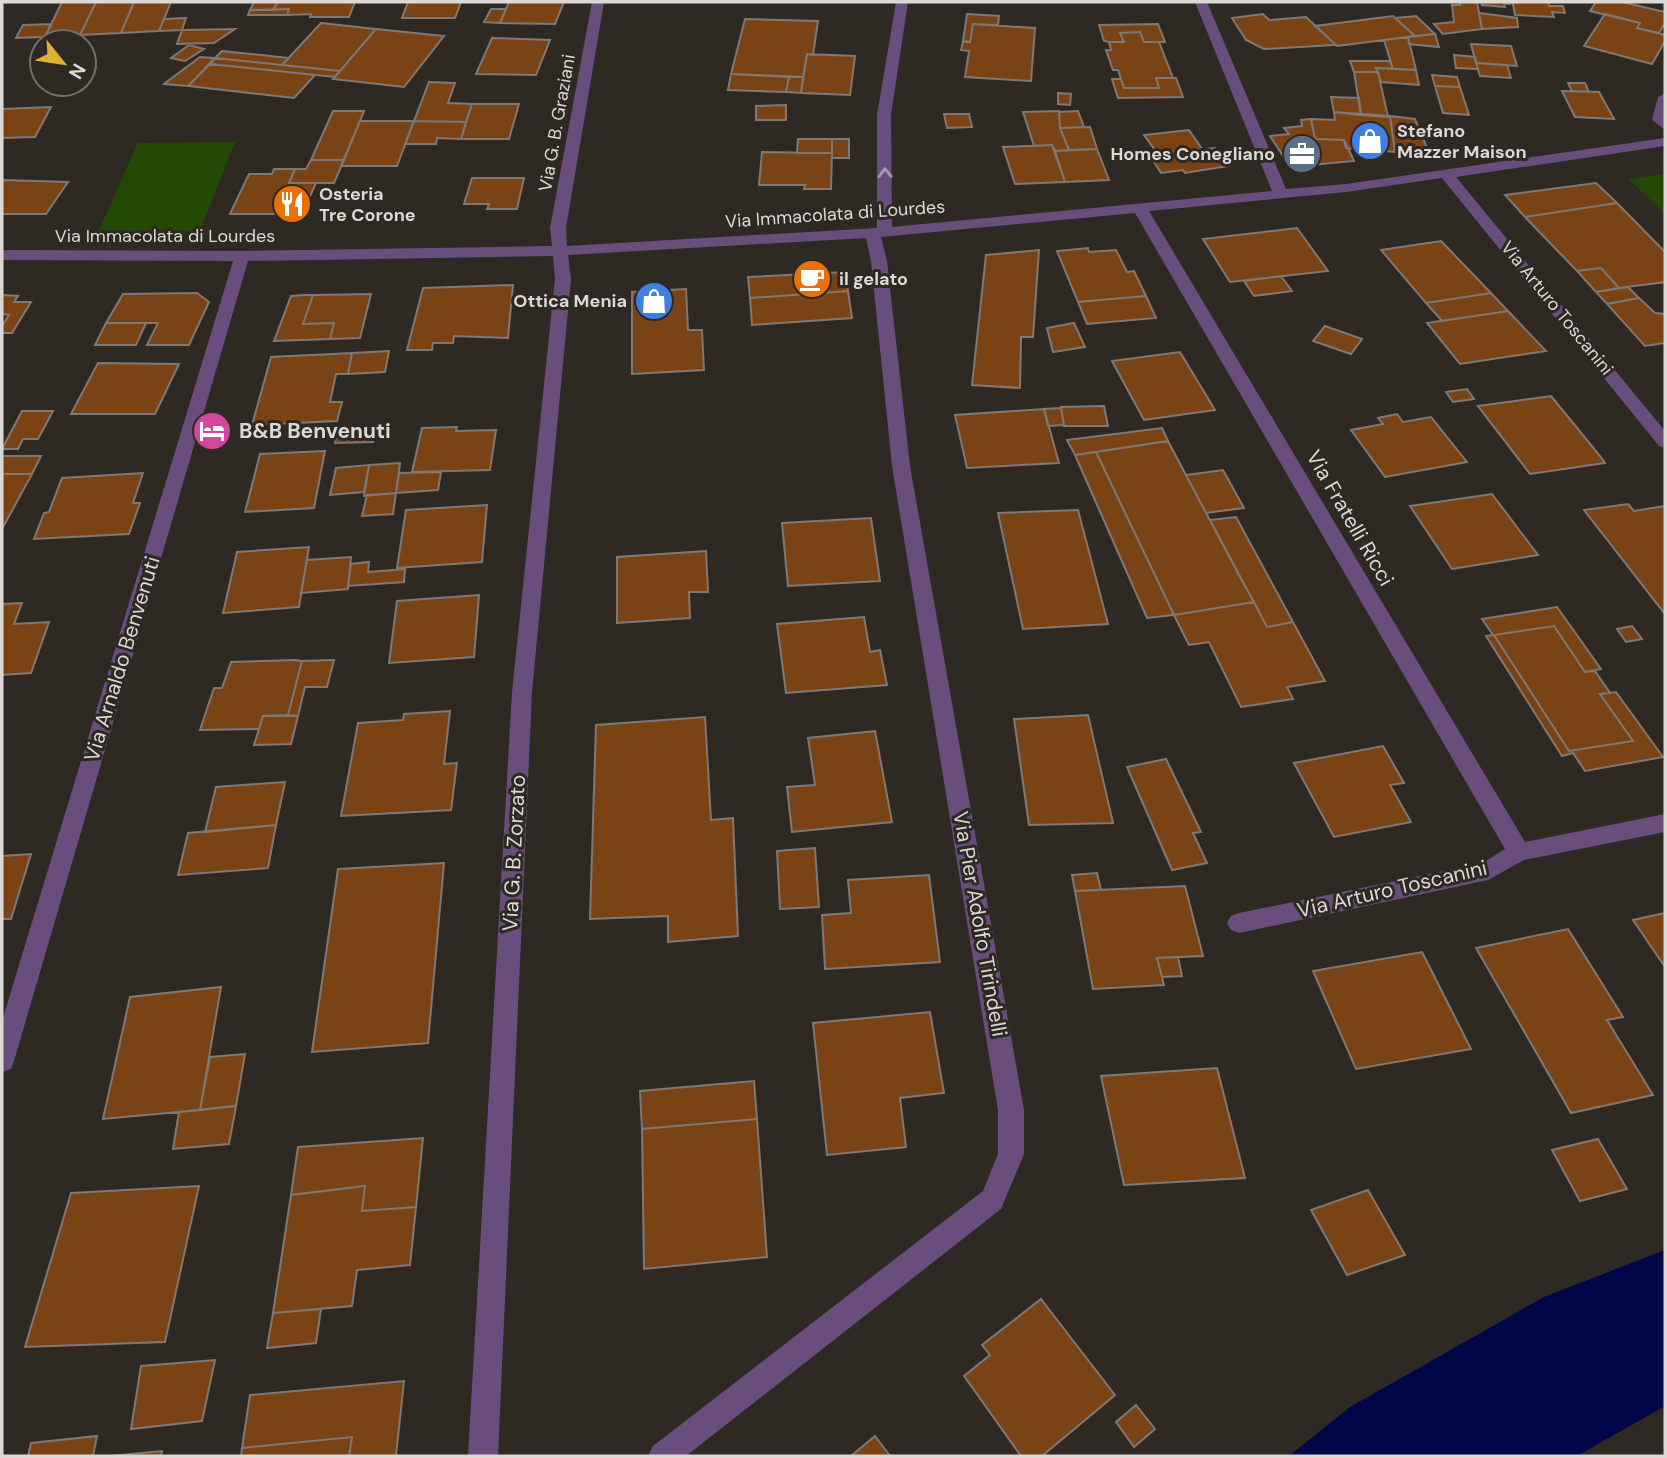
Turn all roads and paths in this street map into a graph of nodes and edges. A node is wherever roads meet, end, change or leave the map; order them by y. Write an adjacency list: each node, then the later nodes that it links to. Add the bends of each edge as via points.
1 (598, 2): 11 (street, Via G. B. Graziani, via 558,228)
2 (902, 2): 10 (street, Via Pier Adolfo Tirindelli, one-way to 2, via 884,115)
3 (1201, 2): 8 (street)
4 (1665, 97): 5 (street, via 1659,120)
5 (1665, 127)
6 (1665, 142): 7 (street, Via Immacolata di Lourdes)
7 (1447, 175): 8 (street, Via Immacolata di Lourdes); 14 (street, Via Arturo Toscanini)
8 (1281, 195): 9 (street, Via Immacolata di Lourdes)
9 (1140, 209): 10 (street, Via Immacolata di Lourdes); 16 (street, Via Fratelli Ricci)
10 (878, 232): 11 (street, Via Immacolata di Lourdes); 20 (street, Via Pier Adolfo Tirindelli, via 901,466 1011,1110 1011,1154 992,1200)
11 (560, 250): 13 (street, Via Immacolata di Lourdes); 19 (street, Via G. B. Zorzato, via 563,279 522,692)
12 (2, 255): 13 (street, Via Immacolata di Lourdes)
13 (242, 257): 18 (street, Via Arnaldo Benvenuti)
14 (1665, 442)
15 (1665, 823): 16 (street, Via Arturo Toscanini)
16 (1519, 852): 17 (street, Via Arturo Toscanini, via 1489,871)
17 (1239, 923)
18 (2, 1061)
19 (483, 1456)
20 (663, 1456)

